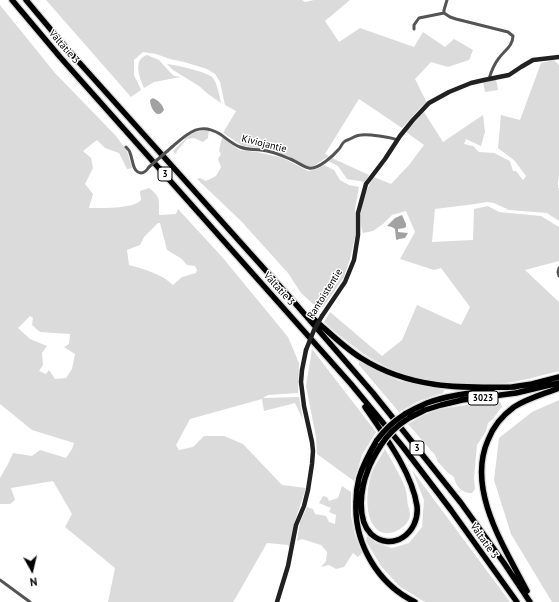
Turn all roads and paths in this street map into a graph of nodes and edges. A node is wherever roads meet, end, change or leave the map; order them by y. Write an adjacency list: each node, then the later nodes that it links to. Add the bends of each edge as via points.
1 (12, 0): 15 (highway, Valtatie 3 / 3)
2 (26, 0): 12 (highway, Valtatie 3 / 3)
3 (447, 0): 4 (street)
4 (444, 13): 5 (street, via 419,18); 7 (street, via 456,19 508,32 513,36 511,44 498,59)
5 (414, 29)
6 (559, 57): 7 (street, Rantoistentie, via 533,60 509,75)
7 (490, 79): 8 (street, Rantoistentie, via 472,83 433,100)
8 (397, 140): 9 (street, Kiviojantie, bridge, via 362,134 355,136 344,142 341,148 325,161 308,168 274,153 239,147 210,129 195,129 144,173 137,172); 21 (street, Rantoistentie, bridge, via 366,184 358,213 354,260 345,282 322,316 306,350 301,382 312,442 312,464 304,506 296,525 290,560)
9 (126, 147)
10 (559, 268): 11 (street)
11 (559, 276)
12 (294, 302): 16 (highway, via 360,357 399,376 443,386); 24 (highway, Valtatie 3 / 3, via 373,393 461,503)
13 (559, 377): 16 (highway, 3023)
14 (559, 383): 18 (highway, 3023, via 441,405)
15 (351, 384): 18 (highway, bridge, via 397,456 415,499 417,514 414,526 400,539 382,540 366,527 362,514 362,494 368,470 376,453 381,446 387,438 397,426); 23 (highway, Valtatie 3 / 3, via 451,510)
16 (515, 387): 18 (highway, 3023, via 438,400 427,403)
17 (559, 388): 24 (highway, via 524,402 506,414 486,442 482,459 483,493 488,508)
18 (407, 416): 22 (highway, bridge, via 389,426 365,461 356,494 356,513 358,529 368,556 377,570 398,592)
19 (0, 580): 20 (street)
20 (30, 602)
21 (277, 602)
22 (415, 602)
23 (517, 602)
24 (531, 602)

